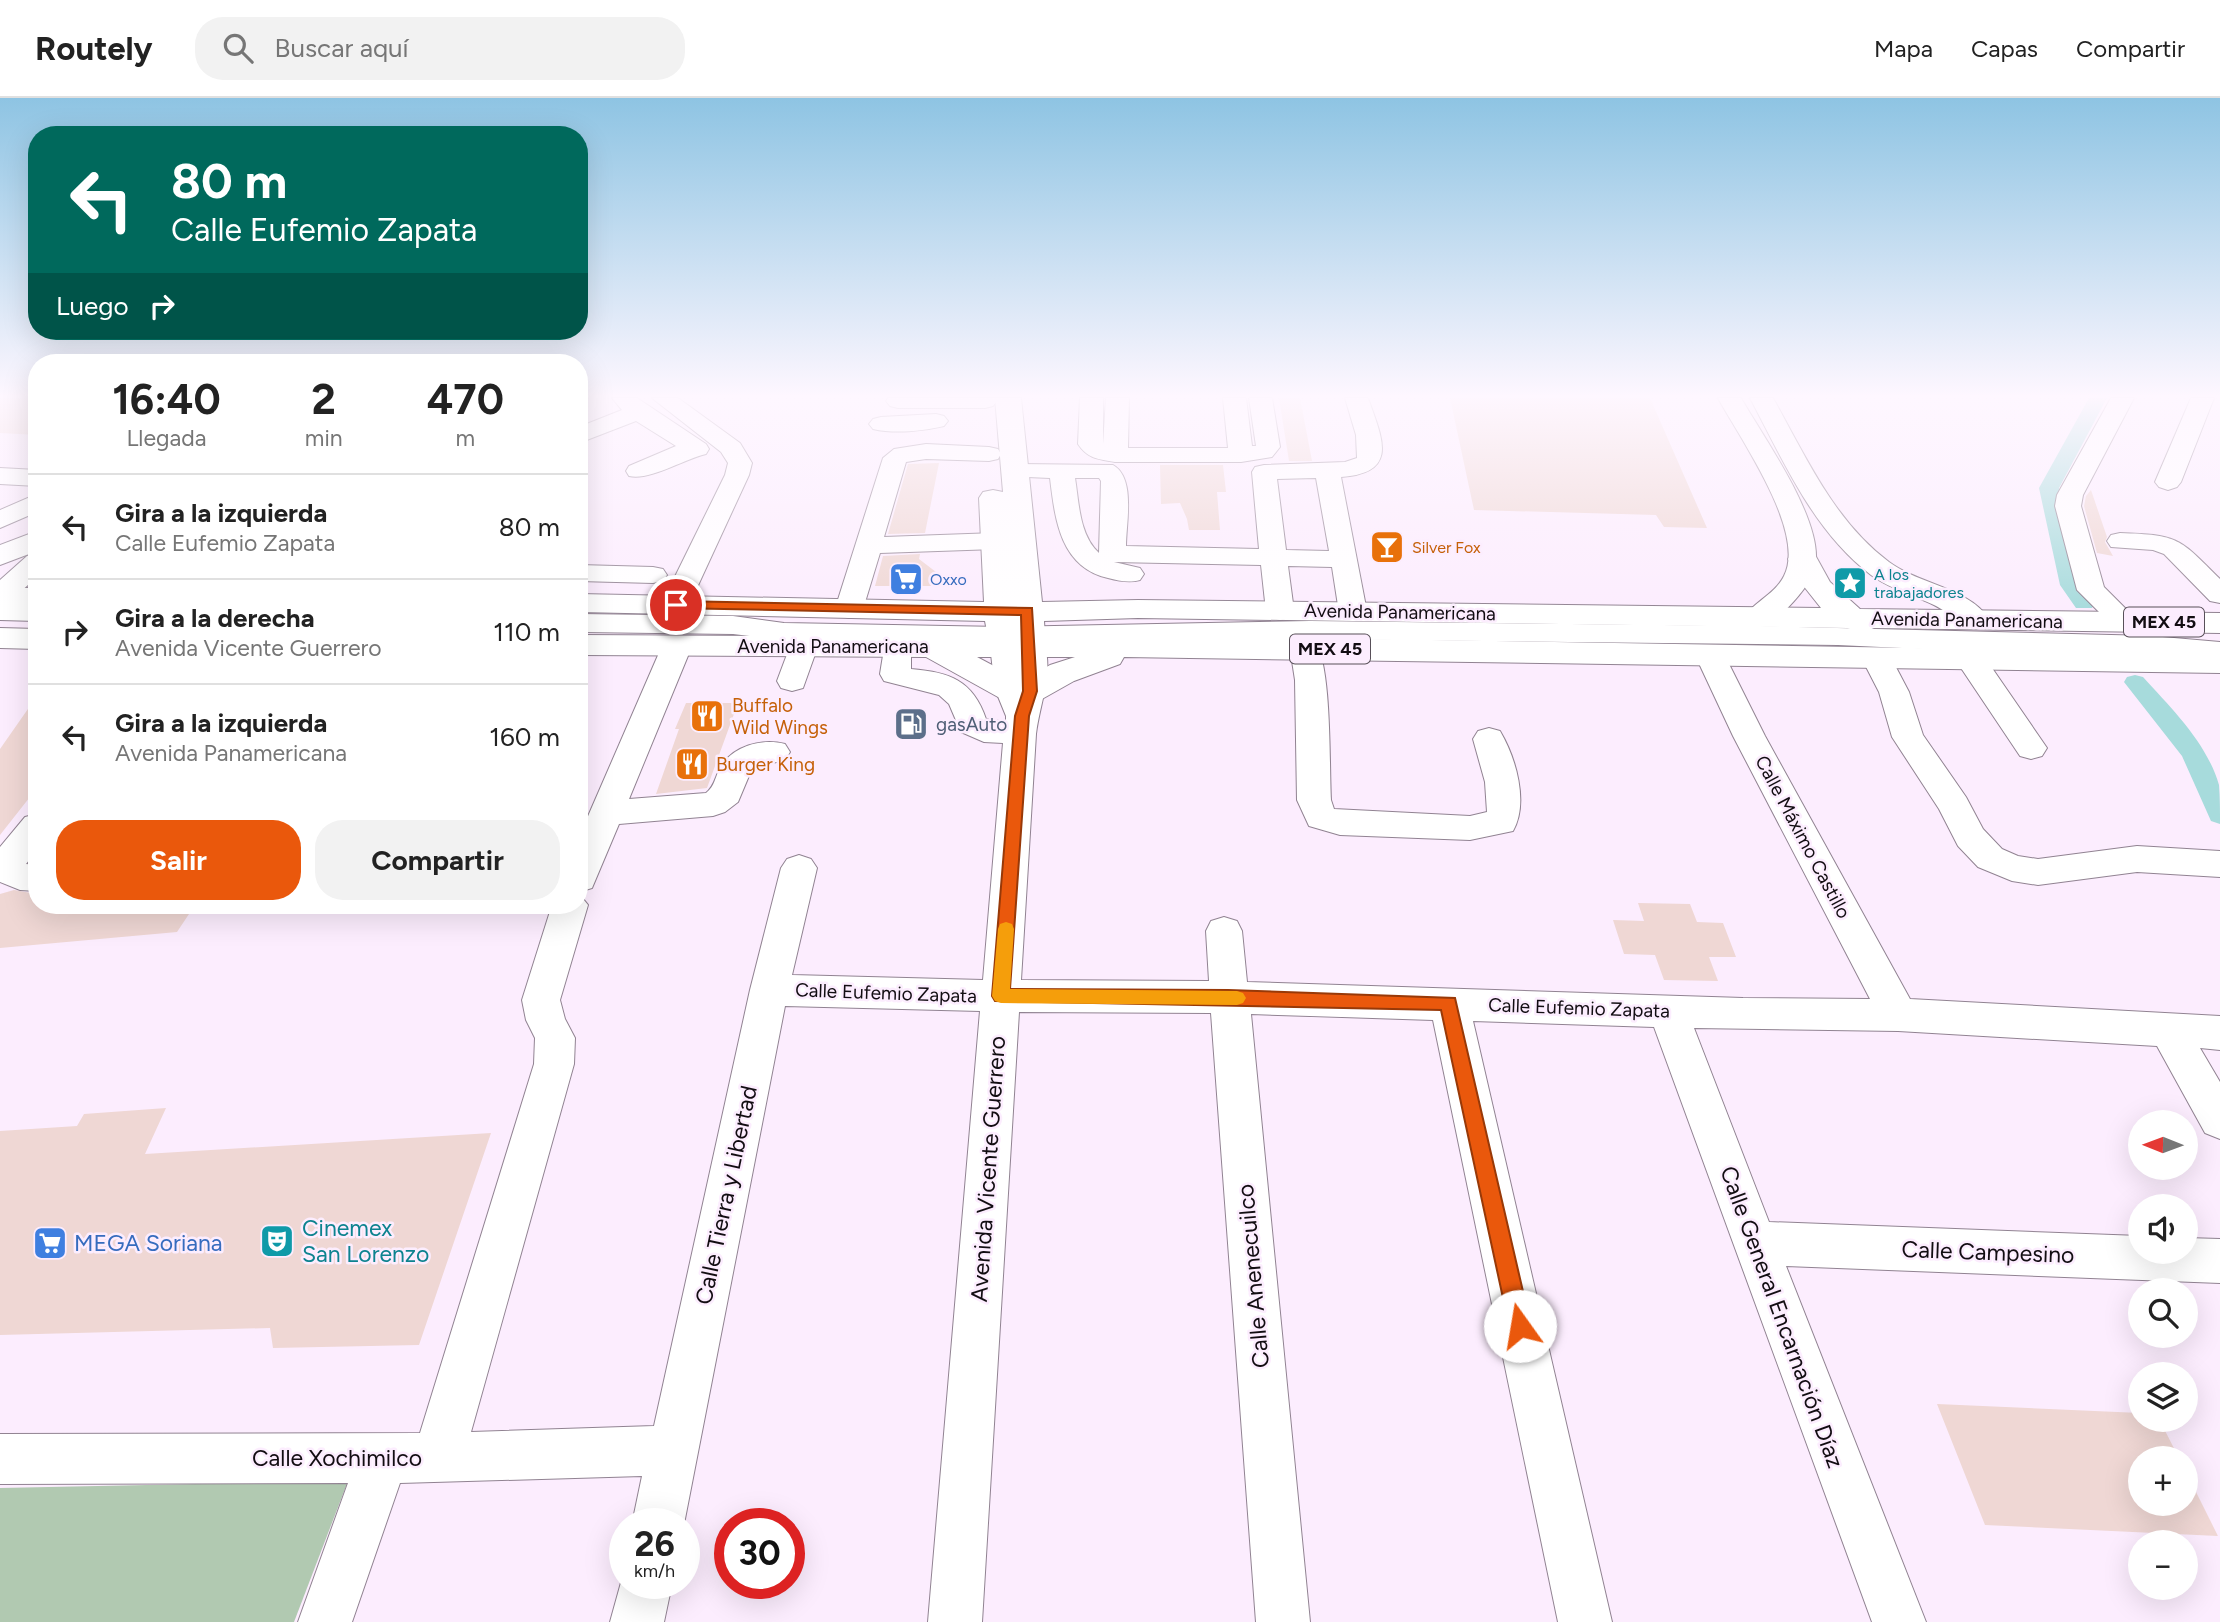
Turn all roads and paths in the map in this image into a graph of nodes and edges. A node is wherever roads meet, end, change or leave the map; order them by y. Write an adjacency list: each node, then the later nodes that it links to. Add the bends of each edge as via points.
1 (642, 469): 12 (street)
2 (728, 469): 15 (street)
3 (738, 469): 15 (street)
4 (892, 469): 25 (street)
5 (991, 469): 26 (main road, Avenida Vicente Guerrero)
6 (1335, 469): 11 (street)
7 (1768, 469): 31 (street, via 1790,509)
8 (1802, 469): 46 (street, via 1852,546 1883,571 1956,604)
9 (2084, 469): 47 (street, via 2067,506 2091,590)
10 (2173, 469): 18 (street)
11 (1327, 470): 28 (street, via 1264,472); 29 (street)
12 (638, 471)
13 (1017, 471): 14 (street); 26 (main road, Avenida Vicente Guerrero)
14 (1062, 471): 30 (street, via 1071,534 1079,550); 30 (street, via 1104,470 1111,474 1114,481)
15 (737, 475): 38 (street)
16 (0, 476): 17 (street)
17 (28, 478)
18 (2168, 482)
19 (0, 500): 20 (street)
20 (28, 502)
21 (28, 506): 22 (street)
22 (0, 520)
23 (2119, 541): 35 (street, via 2174,548)
24 (28, 544): 27 (main road)
25 (870, 545): 26 (street); 39 (street)
26 (1005, 555): 40 (main road, via 1068,592); 41 (main road, via 957,598); 54 (main road, Avenida Vicente Guerrero)
27 (0, 556)
28 (1265, 557): 29 (street); 30 (street, via 1245,571 1228,574 1127,574 1107,571); 43 (street)
29 (1344, 558): 45 (street)
30 (1102, 559)
31 (1803, 559): 55 (street, via 1796,580 1782,597); 56 (main road, via 1832,603)
32 (28, 570): 36 (street)
33 (588, 573): 34 (street)
34 (653, 575)
35 (2220, 595)
36 (0, 596): 48 (main road)
37 (588, 603): 38 (main road, Avenida Panamericana / MEX 45)
38 (676, 605): 39 (main road, Avenida Panamericana / MEX 45)
39 (849, 609): 41 (main road, Avenida Panamericana / MEX 45)
40 (1138, 609): 43 (main road, Avenida Panamericana / MEX 45); 54 (main road, Avenida Panamericana / MEX 45)
41 (928, 610): 54 (main road, Avenida Panamericana / MEX 45)
42 (0, 611): 50 (street)
43 (1280, 611): 45 (main road, Avenida Panamericana / MEX 45)
44 (588, 612): 54 (street, via 741,614 787,621)
45 (1353, 612): 55 (main road, Avenida Panamericana / MEX 45)
46 (1976, 620): 47 (main road, Avenida Panamericana / MEX 45); 56 (main road, Avenida Panamericana / MEX 45)
47 (2117, 621): 52 (main road, Avenida Panamericana / MEX 45)
48 (28, 622)
49 (0, 623): 53 (street)
50 (28, 623)
51 (588, 623): 54 (street, via 733,625 784,632)
52 (2220, 623)
53 (28, 624)
54 (1015, 629): 55 (street); 61 (main road, Avenida Panamericana / MEX 45); 62 (main road, Avenida Panamericana / MEX 45); 69 (street, Avenida Vicente Guerrero)
55 (1782, 632): 56 (main road, Avenida Panamericana / MEX 45); 56 (main road, Avenida Panamericana / MEX 45); 65 (main road, Avenida Panamericana / MEX 45)
56 (1875, 637): 57 (street, via 2134,632); 64 (street); 66 (main road, Avenida Panamericana / MEX 45); 76 (street, via 1908,737 1970,837 1990,858 2038,872 2137,859)
57 (2220, 638)
58 (588, 645): 59 (main road, Avenida Panamericana / MEX 45)
59 (677, 646): 60 (main road, Avenida Panamericana / MEX 45); 73 (street)
60 (803, 646): 61 (main road, Avenida Panamericana / MEX 45); 68 (street)
61 (909, 646): 69 (main road, via 978,670); 69 (street, via 895,674 957,691 972,725 984,731)
62 (1146, 648): 63 (main road, Avenida Panamericana / MEX 45); 69 (main road, via 1091,660 1062,673)
63 (1305, 648): 65 (main road, Avenida Panamericana / MEX 45); 70 (street, via 1314,800 1321,817 1340,823 1470,828 1501,822 1506,815 1505,802)
64 (2220, 651)
65 (1711, 657): 86 (street, Calle Máximo Castillo)
66 (1955, 659): 67 (main road, Avenida Panamericana / MEX 45); 71 (street)
67 (2220, 663)
68 (792, 681)
69 (1021, 708): 82 (street, Avenida Vicente Guerrero)
70 (1489, 739)
71 (2031, 748)
72 (774, 752): 73 (street, via 744,759 728,793 713,804)
73 (607, 813): 75 (street)
74 (28, 837): 78 (street, via 8,866 10,872)
75 (588, 858)
76 (2220, 864)
77 (799, 867): 81 (street, Calle Tierra y Libertad)
78 (28, 878)
79 (567, 914): 94 (street, via 541,1000 555,1038 554,1064)
80 (1224, 931): 83 (street, Calle Anenecuilco)
81 (769, 990): 82 (street, Calle Eufemio Zapata); 92 (street, Calle Tierra y Libertad)
82 (1001, 996): 83 (street, Calle Eufemio Zapata); 100 (street, Avenida Vicente Guerrero)
83 (1228, 998): 84 (street, Calle Eufemio Zapata); 101 (street, Calle Anenecuilco)
84 (1449, 1003): 85 (street, Calle Eufemio Zapata); 102 (street)
85 (1667, 1010): 86 (street, Calle Eufemio Zapata); 90 (street, Calle General Encarnación Díaz)
86 (1898, 1015): 87 (street, Calle Eufemio Zapata)
87 (2170, 1032): 88 (street, Calle Eufemio Zapata); 89 (street)
88 (2220, 1033)
89 (2220, 1120)
90 (1756, 1243): 91 (street, Calle Campesino); 103 (street, Calle General Encarnación Díaz, via 1814,1408)
91 (2220, 1261)
92 (674, 1450): 94 (street, Calle Xochimilco); 96 (street, Calle Tierra y Libertad)
93 (383, 1458): 94 (street, Calle Xochimilco); 95 (street, Calle Xochimilco); 98 (street)
94 (438, 1458)
95 (0, 1459)
96 (661, 1508)
97 (642, 1599): 99 (street)
98 (325, 1622)
99 (637, 1622)
100 (955, 1622)
101 (1283, 1622)
102 (1585, 1622)
103 (1899, 1622)

